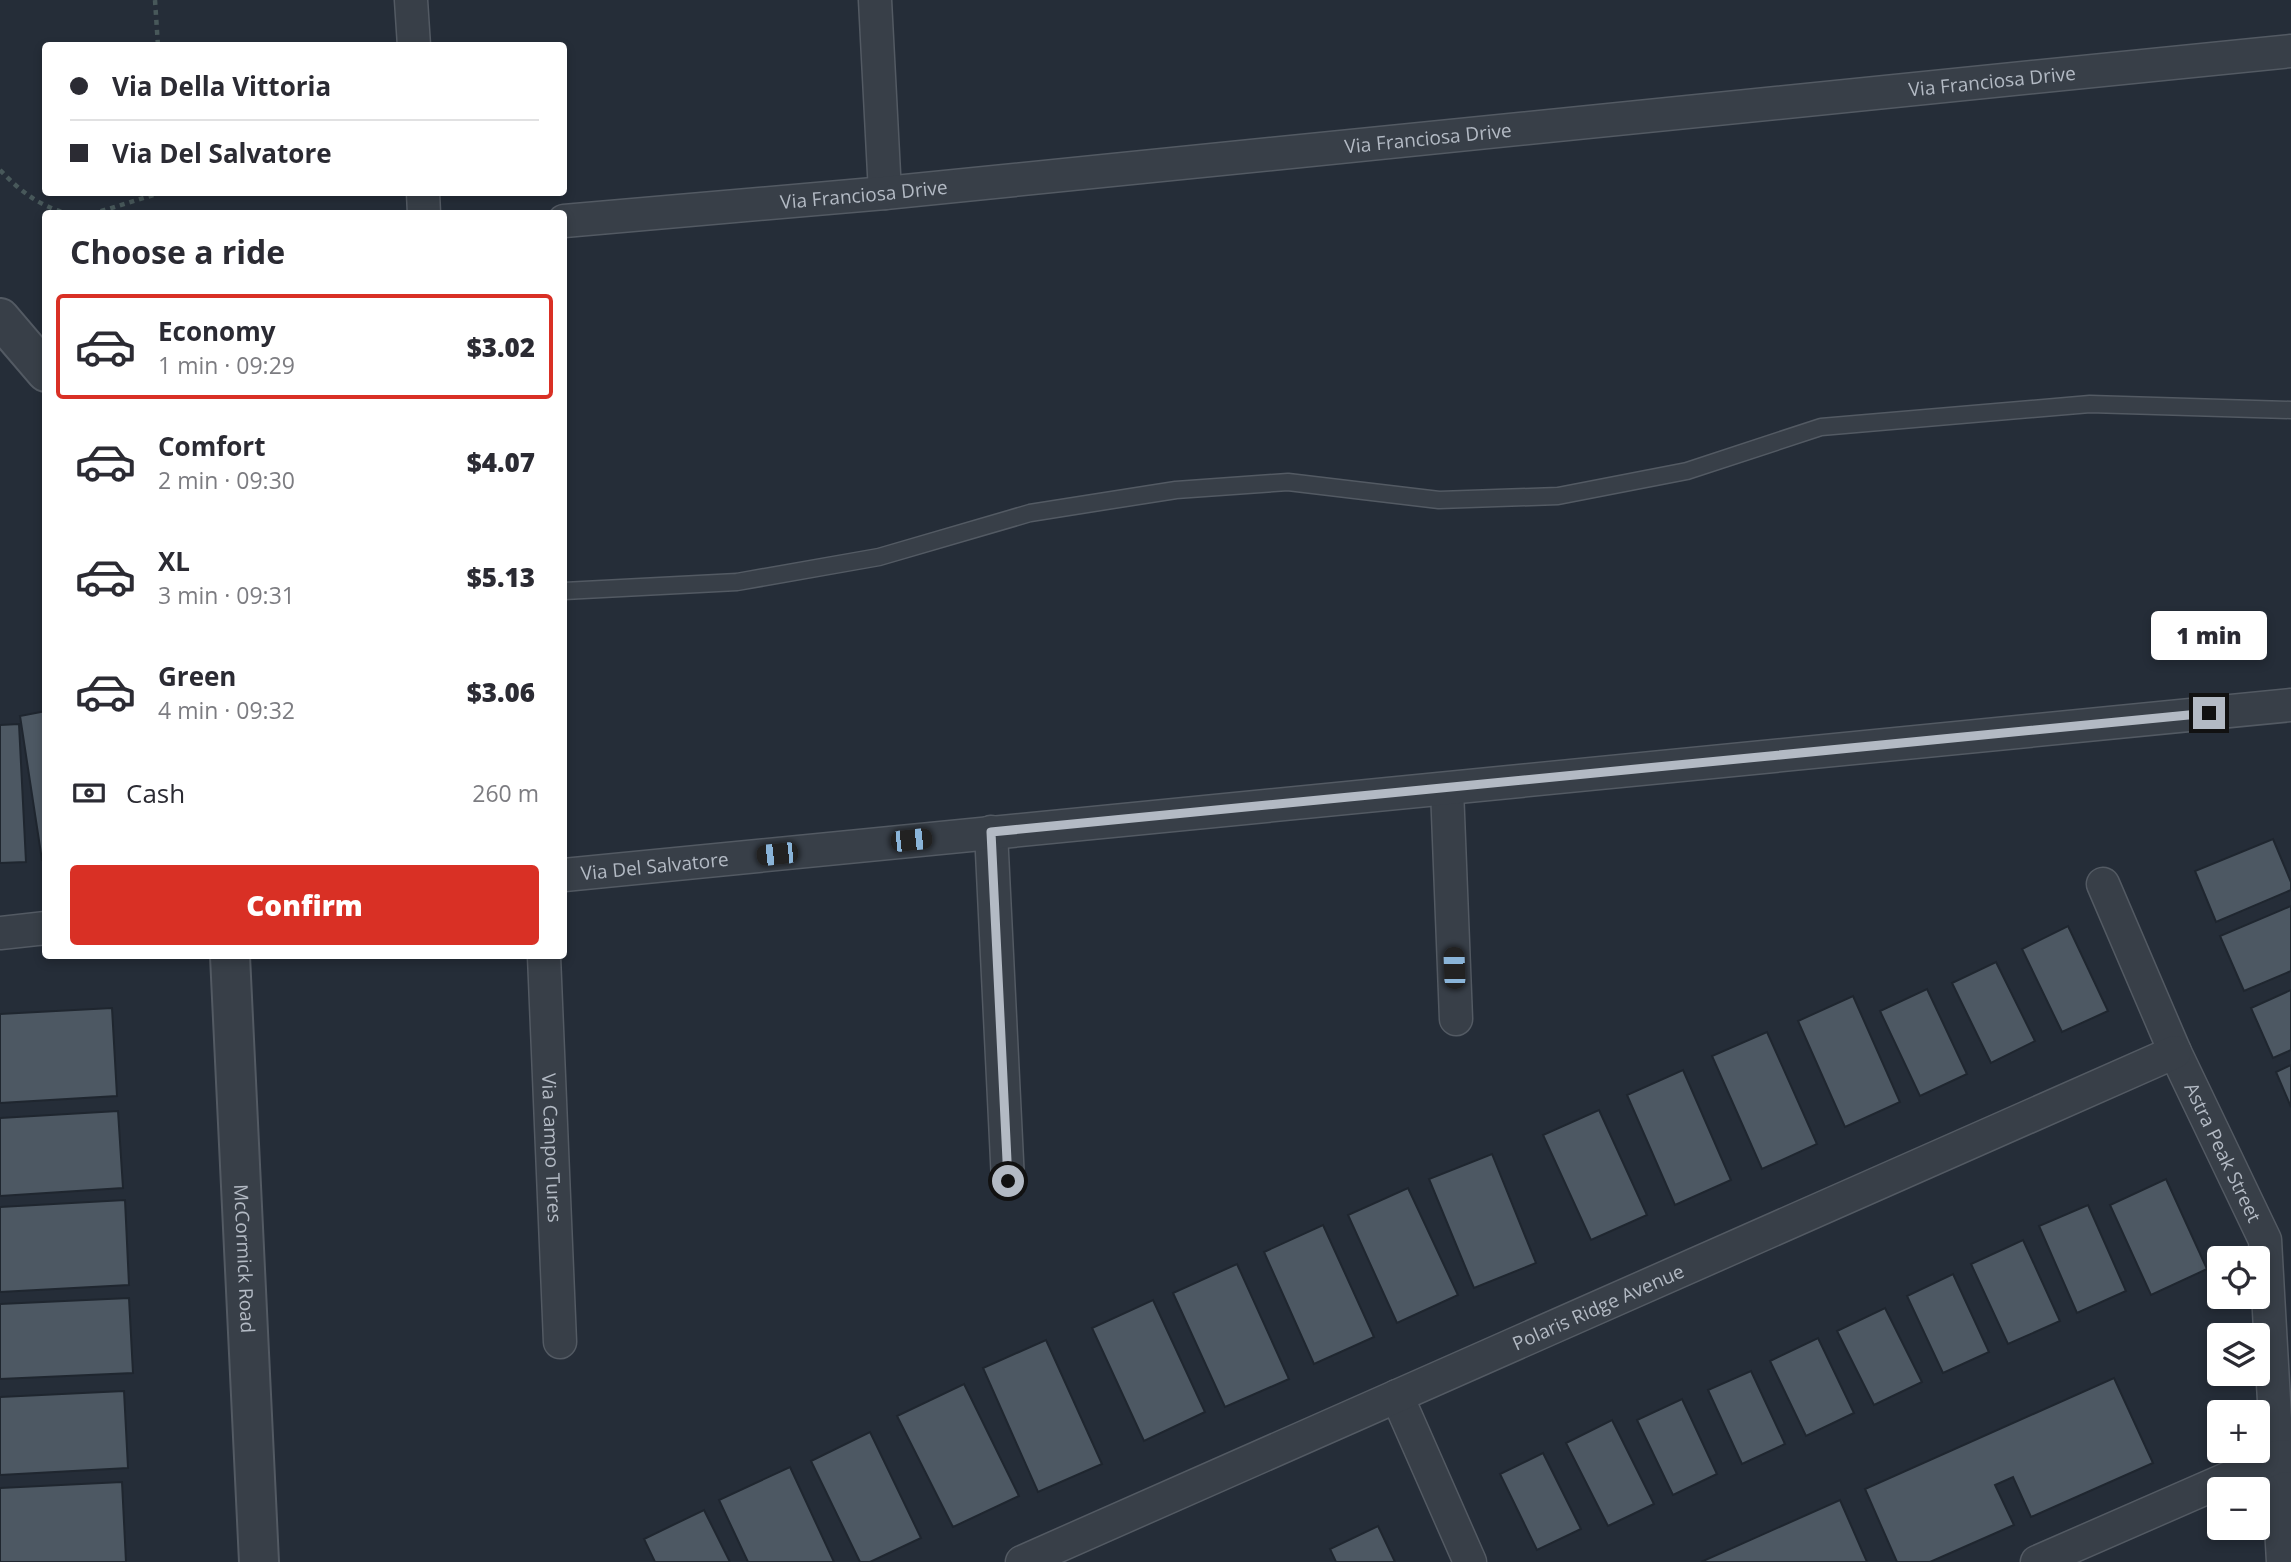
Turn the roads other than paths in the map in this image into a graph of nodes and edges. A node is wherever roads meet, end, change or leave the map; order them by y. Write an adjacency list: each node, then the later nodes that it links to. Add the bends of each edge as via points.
1 (411, 0): 3 (street)
2 (875, 0): 5 (street)
3 (414, 42)
4 (2291, 51): 5 (street, Via Franciosa Drive)
5 (885, 192): 6 (street, Via Franciosa Drive)
6 (567, 221)
7 (0, 318): 8 (street)
8 (42, 367)
9 (2291, 410): 10 (lane, via 2090,404 1821,426 1687,471 1558,496 1439,500 1288,481 1175,490 1030,513 879,557 737,582)
10 (567, 591)
11 (2291, 705): 12 (street, Via Del Salvatore)
12 (1447, 789): 13 (street, Via Del Salvatore); 20 (street)
13 (991, 832): 14 (street, Via Del Salvatore); 22 (street)
14 (567, 875)
15 (2103, 884): 21 (street, Astra Peak Street)
16 (42, 928): 17 (street)
17 (0, 933)
18 (230, 959): 26 (street, McCormick Road)
19 (544, 959): 23 (street, Via Campo Tures)
20 (1456, 1019)
21 (2175, 1052): 24 (street, Polaris Ridge Avenue); 25 (street, Astra Peak Street, via 2265,1240)
22 (1008, 1181)
23 (561, 1342)
24 (1397, 1396): 27 (street, Polaris Ridge Avenue); 28 (street)
25 (2284, 1456): 29 (street); 30 (street, Astra Peak Street)
26 (259, 1562)
27 (1022, 1562)
28 (1470, 1562)
29 (2037, 1562)
30 (2283, 1562)

